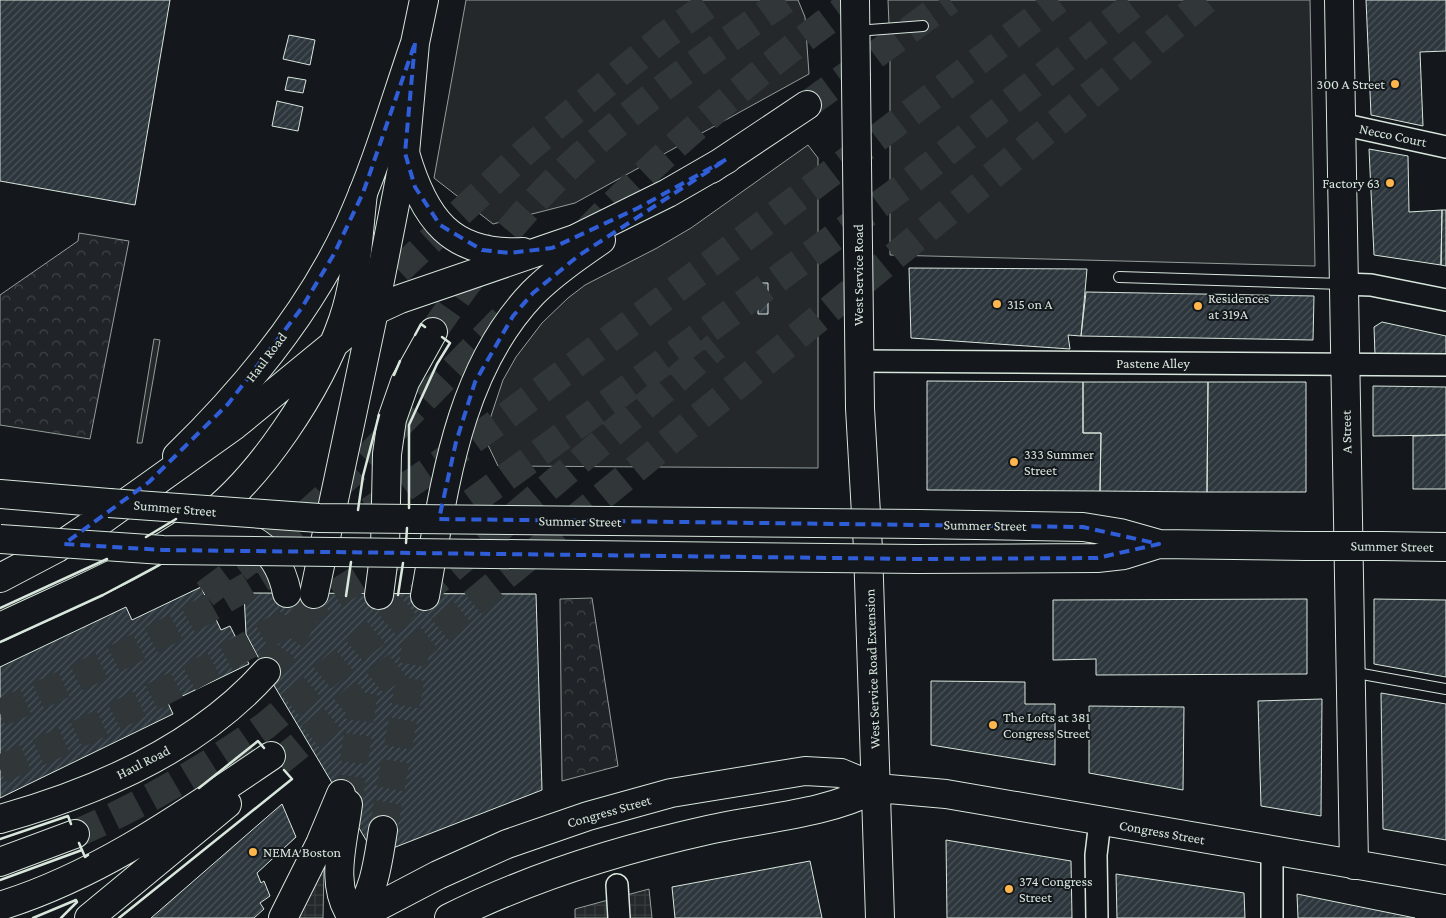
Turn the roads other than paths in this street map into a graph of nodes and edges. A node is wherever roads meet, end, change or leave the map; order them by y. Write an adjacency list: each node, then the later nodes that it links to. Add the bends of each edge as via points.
1 (424, 0): 6 (main road, Haul Road)
2 (854, 0): 5 (main road, West Service Road)
3 (1339, 0): 8 (main road, A Street)
4 (922, 26): 5 (lane)
5 (855, 31): 20 (main road, West Service Road)
6 (415, 43): 10 (main road, Haul Road); 12 (main road, Haul Road)
7 (807, 105): 11 (main road)
8 (1340, 124): 9 (street, Necco Court); 15 (main road, A Street)
9 (1446, 146)
10 (405, 153): 13 (main road, via 415,187 426,209 459,239 482,250 495,252); 17 (main road, Haul Road)
11 (728, 159): 13 (main road, via 653,200); 34 (main road, via 613,232 554,274 533,293 497,338 475,382 456,442)
12 (363, 193): 19 (main road, via 352,286); 24 (main road, Haul Road, via 317,284 270,355 196,438)
13 (552, 248): 17 (main road, via 409,296)
14 (1120, 277): 15 (lane)
15 (1343, 284): 16 (street, via 1371,285); 21 (main road, A Street)
16 (1446, 300)
17 (374, 312): 19 (main road); 32 (main road, Haul Road)
18 (433, 332): 33 (main road, via 406,382 392,419 387,454 385,549)
19 (333, 345): 24 (main road, via 235,425); 26 (main road, via 294,417 261,461 212,513)
20 (859, 361): 21 (street, Pastene Alley); 29 (main road, West Service Road)
21 (1345, 365): 22 (street, Pastene Alley); 37 (main road, A Street)
22 (1446, 365)
23 (0, 494): 27 (main road, Summer Street, bridge, via 320,518 1083,527)
24 (102, 520): 30 (main road, Haul Road)
25 (0, 539): 27 (main road, Summer Street, bridge, via 162,550 917,559 1097,558)
26 (168, 543): 31 (main road, via 215,532 251,538 277,564); 35 (main road)
27 (1159, 544): 28 (main road, Summer Street, bridge)
28 (1446, 547)
29 (868, 549): 39 (main road, West Service Road Extension)
30 (0, 578)
31 (287, 593)
32 (314, 594)
33 (379, 595)
34 (425, 596)
35 (0, 627)
36 (266, 672): 40 (main road, Haul Road, via 223,714 167,750 92,787)
37 (1351, 672): 38 (lane); 46 (main road, A Street)
38 (1446, 689)
39 (877, 788): 41 (main road, Congress Street, via 921,790); 52 (main road, Congress Street, via 841,773 804,770 671,793 588,816 507,844); 53 (main road, Congress Street, via 818,811 712,829 619,852 538,878); 55 (main road, West Service Road Extension)
40 (0, 819)
41 (1100, 821): 44 (main road, Congress Street); 56 (street, via 1096,855)
42 (383, 830): 52 (main road, via 374,882)
43 (75, 834): 45 (main road)
44 (1272, 851): 46 (main road, Congress Street); 57 (street)
45 (0, 862)
46 (1354, 865): 47 (main road, Congress Street)
47 (1446, 880)
48 (617, 885): 54 (street)
49 (0, 906): 50 (main road, via 57,885 130,848 274,759)
50 (89, 918)
51 (283, 918): 52 (main road, via 345,799 339,880 342,899)
52 (355, 918)
53 (449, 918)
54 (619, 918)
55 (880, 918)
56 (1097, 918)
57 (1272, 918)

